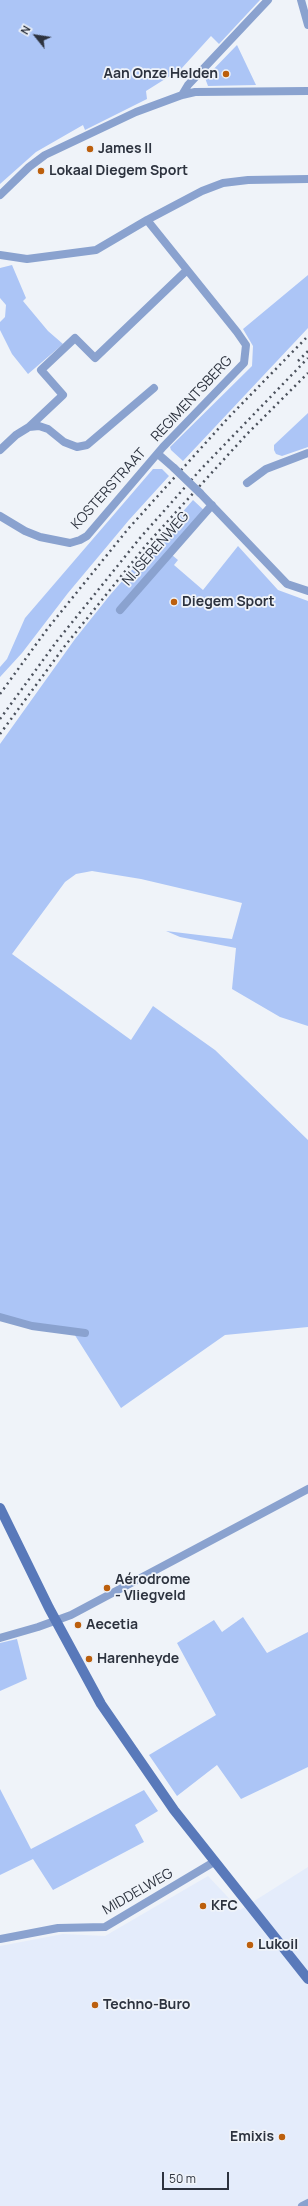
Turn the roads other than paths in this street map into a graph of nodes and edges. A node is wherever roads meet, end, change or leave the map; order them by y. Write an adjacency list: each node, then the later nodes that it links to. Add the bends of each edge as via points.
1 (268, 0): 5 (street, via 188,85)
2 (301, 0): 3 (street)
3 (308, 25)
4 (308, 91): 5 (street, via 195,92)
5 (182, 95): 7 (street, via 136,112 45,155 28,167)
6 (308, 179): 8 (street, via 248,180 223,184 202,191)
7 (0, 195)
8 (147, 220): 9 (street, via 96,250 28,258); 10 (street)
9 (0, 255)
10 (187, 270): 12 (street, via 95,358 75,338 41,370 63,395); 15 (street, REGIMENTSBERG, via 246,345 244,363)
11 (154, 388): 12 (street, via 87,445 77,447 64,442 48,429 39,426)
12 (29, 427): 13 (street)
13 (0, 450)
14 (308, 453): 16 (street, via 266,469)
15 (158, 454): 17 (street, KOSTERSTRAAT, bridge); 18 (street, KOSTERSTRAAT, via 87,536 77,542 60,542 40,537)
16 (247, 483)
17 (212, 505): 19 (street, KOSTERSTRAAT, via 287,584); 20 (street, NIJSERENWEG)
18 (0, 516)
19 (308, 591)
20 (120, 610)
21 (0, 1317): 22 (street, via 32,1326)
22 (85, 1333)
23 (308, 1489): 25 (street, via 133,1583)
24 (0, 1508): 25 (main road)
25 (56, 1621): 26 (street); 27 (main road, via 106,1710 174,1810)
26 (0, 1638)
27 (214, 1862): 28 (street, MIDDELWEG, via 105,1927 58,1928); 29 (main road)
28 (0, 1939)
29 (308, 1979)
30 (308, 2203): 31 (street)
31 (302, 2206)

